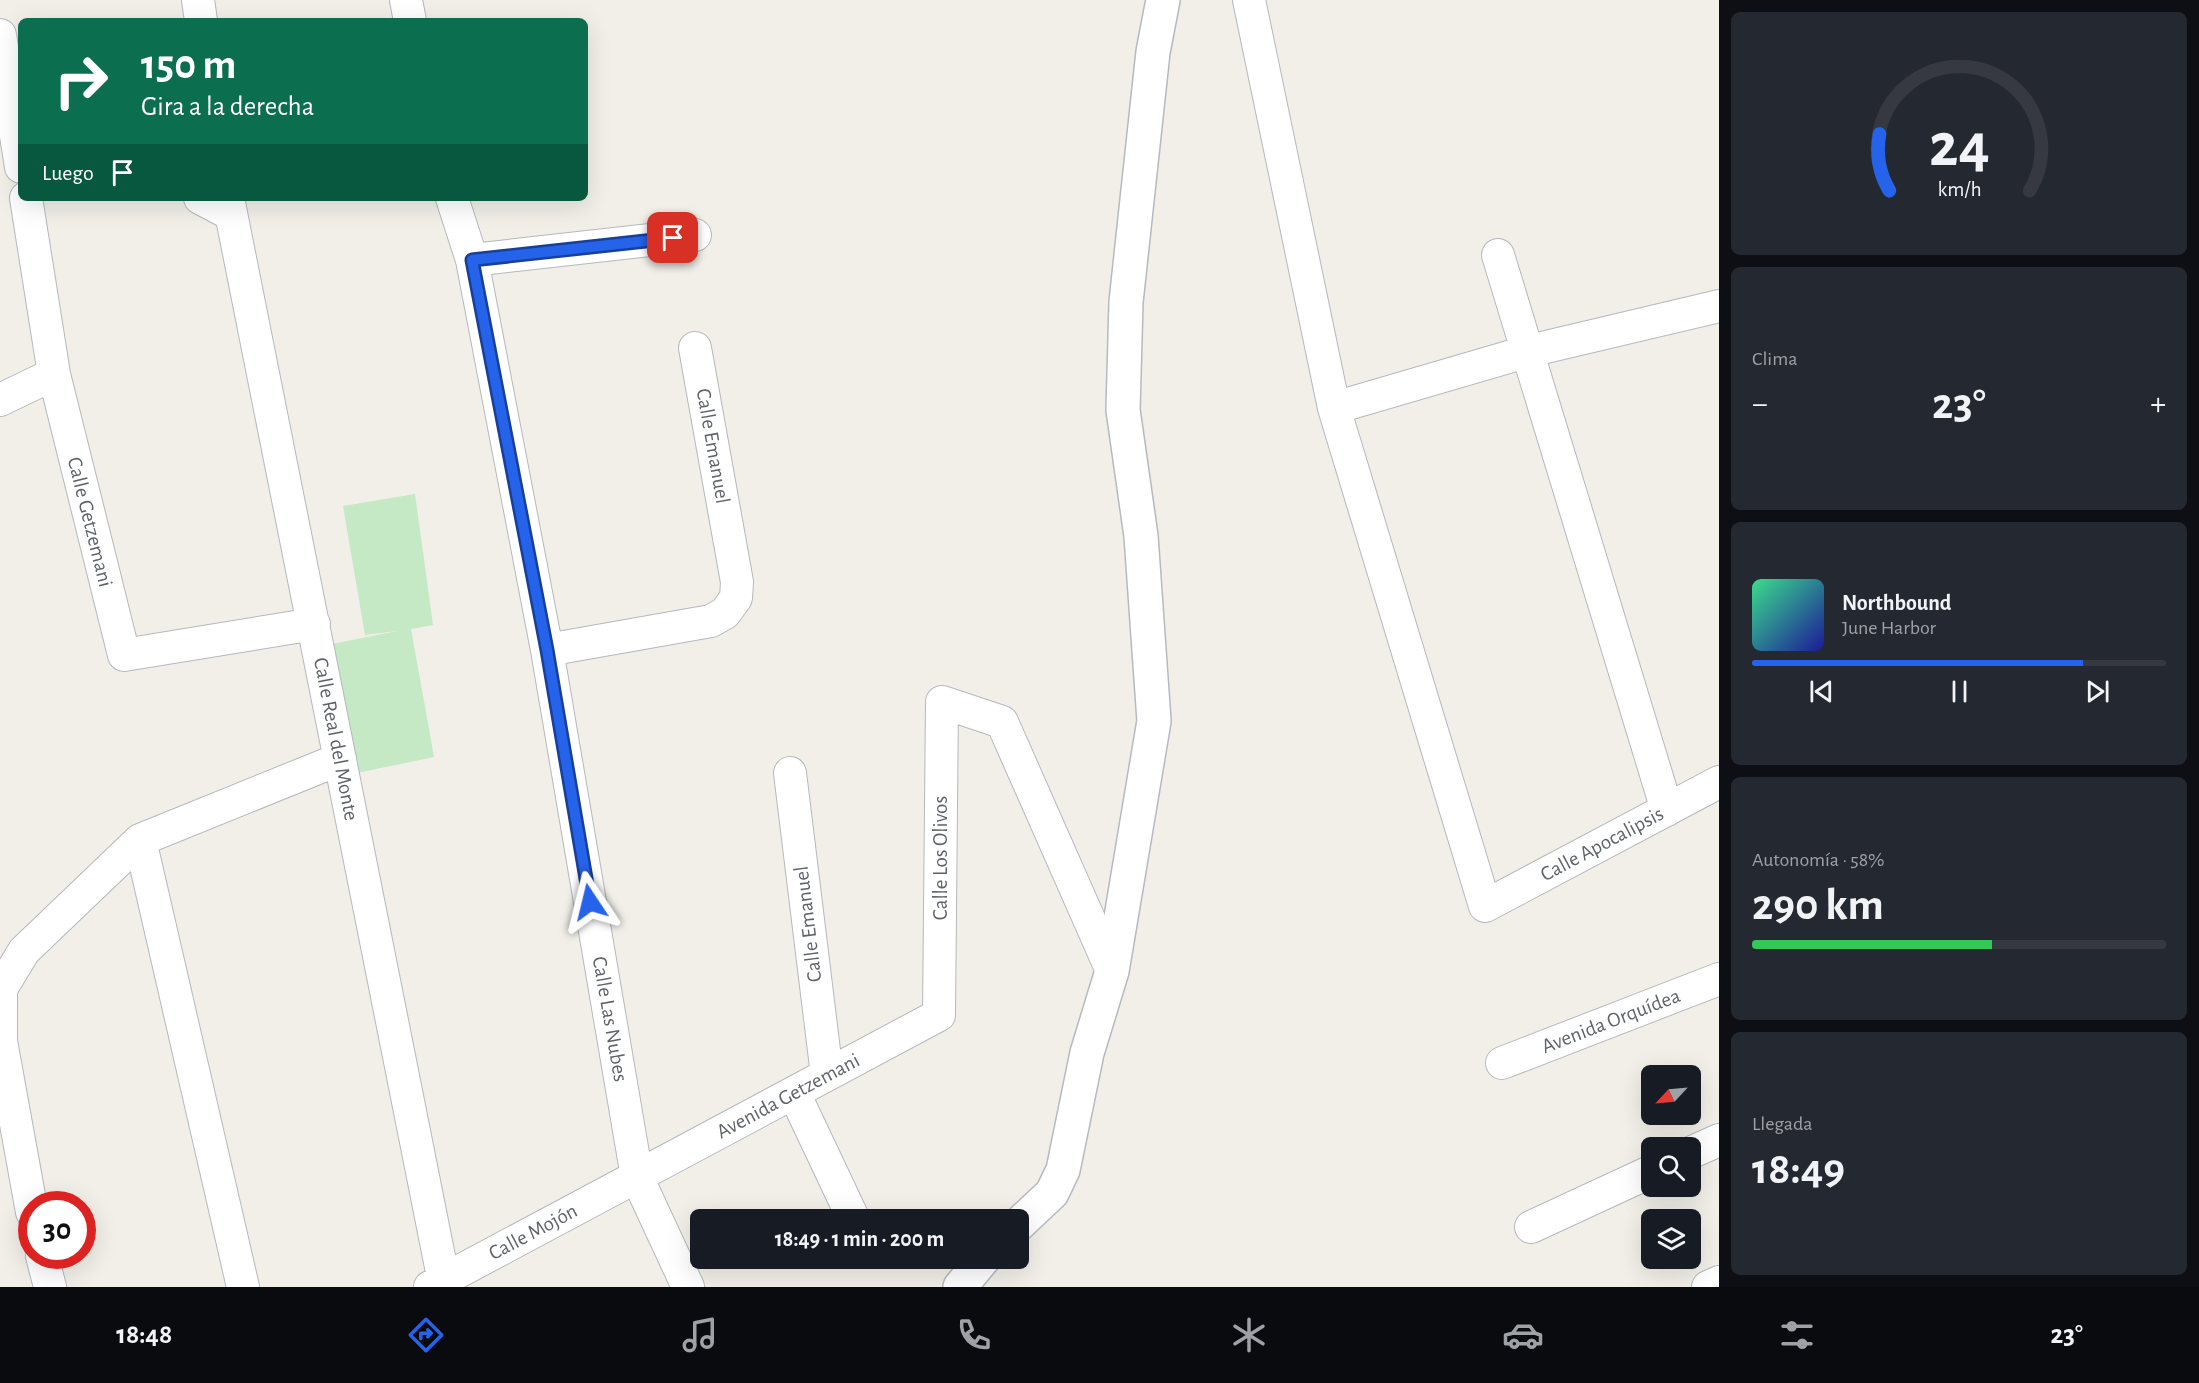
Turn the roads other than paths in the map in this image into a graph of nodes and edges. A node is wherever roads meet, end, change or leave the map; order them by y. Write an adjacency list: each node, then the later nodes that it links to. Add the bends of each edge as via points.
1 (198, 0): 5 (street)
2 (406, 0): 6 (street)
3 (1163, 0): 30 (main road, via 1153,52 1126,302 1123,410 1141,536 1154,721)
4 (1249, 0): 22 (street)
5 (201, 18)
6 (409, 18)
7 (0, 35): 8 (street)
8 (11, 98): 9 (street)
9 (18, 146)
10 (26, 201): 20 (street, Calle Getzemani)
11 (211, 201): 13 (street)
12 (453, 201): 16 (street, Calle Las Nubes)
13 (229, 206): 23 (street, Calle Real del Monte)
14 (695, 235): 16 (street)
15 (1498, 255): 19 (street)
16 (472, 260): 24 (street, Calle Las Nubes)
17 (1719, 306): 19 (street)
18 (695, 348): 24 (street, Calle Emanuel, via 737,582 736,598 725,613 711,621)
19 (1529, 351): 22 (street); 28 (street)
20 (54, 374): 21 (street); 23 (street, Calle Getzemani, via 124,656)
21 (0, 400)
22 (1334, 408): 28 (street, Calle Apocalipsis, via 1485,906)
23 (314, 624): 25 (street, Calle Real del Monte)
24 (547, 650): 39 (street, Calle Las Nubes)
25 (340, 759): 29 (street); 47 (street, Calle Real del Monte)
26 (790, 773): 34 (street, Calle Emanuel)
27 (1719, 782): 28 (street, Calle Apocalipsis)
28 (1667, 810)
29 (140, 840): 40 (street, via 24,951 1,989 1,1041); 49 (street)
30 (1112, 971): 32 (street, Calle Los Olivos, via 1002,722 942,702); 42 (main road, via 1088,1053 1063,1170 1052,1193)
31 (1719, 979): 33 (street, Avenida Orquídea)
32 (939, 1015): 34 (street, Avenida Getzemani)
33 (1502, 1063)
34 (827, 1075): 35 (street, Avenida Getzemani)
35 (794, 1093): 39 (street, Avenida Getzemani); 41 (street)
36 (1719, 1140): 37 (street)
37 (1701, 1148)
38 (1641, 1176): 43 (street)
39 (637, 1177): 47 (street, Calle Mojón); 50 (street, Calle Las Nubes)
40 (28, 1191)
41 (849, 1209)
42 (1029, 1215)
43 (1530, 1227)
44 (45, 1269): 48 (street)
45 (975, 1269): 51 (main road)
46 (1719, 1282): 52 (street)
47 (439, 1285)
48 (50, 1287)
49 (243, 1287)
50 (688, 1287)
51 (960, 1287)
52 (1708, 1287)

